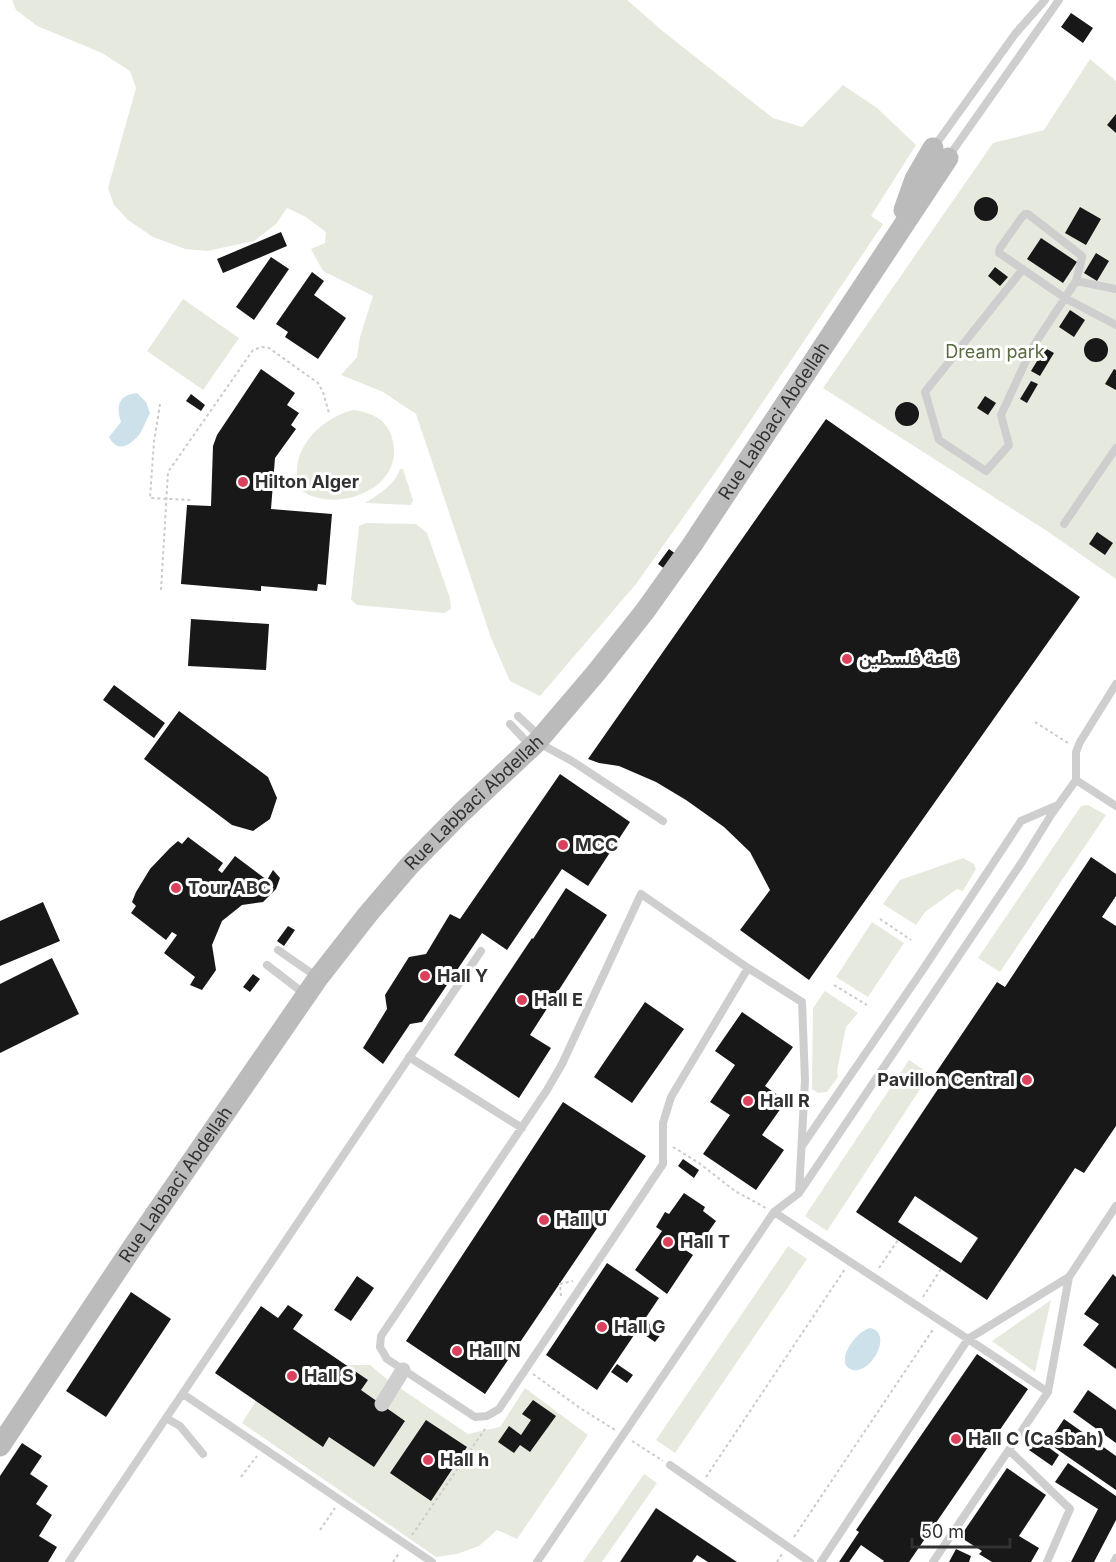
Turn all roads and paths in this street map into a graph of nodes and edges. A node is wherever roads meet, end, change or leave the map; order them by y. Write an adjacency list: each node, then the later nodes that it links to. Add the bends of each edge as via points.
1 (1045, 0): 3 (lane, via 1017,32)
2 (1059, 0): 3 (lane)
3 (941, 153): 20 (street, Rue Labbaci Abdellah, via 915,179 904,209 665,574)
4 (1023, 269): 5 (lane, via 999,251 1028,214 1082,256); 7 (lane); 7 (lane, via 925,392 939,440 986,471 1009,445 1000,415 1032,348)
5 (1076, 282): 6 (lane); 7 (lane)
6 (1116, 289)
7 (1065, 298): 8 (lane)
8 (1116, 325)
9 (160, 404): 12 (path, via 150,498)
10 (329, 413): 12 (path, via 318,383 268,348 253,350 168,472)
11 (1116, 448): 14 (lane)
12 (166, 499): 13 (path); 15 (path)
13 (191, 500)
14 (1064, 524)
15 (161, 590)
16 (1116, 684): 22 (lane, via 1080,742)
17 (518, 716): 20 (lane)
18 (1035, 722): 21 (path)
19 (510, 724): 20 (lane)
20 (532, 738): 25 (lane); 32 (street, Rue Labbaci Abdellah, via 404,862 362,911)
21 (1069, 744)
22 (1076, 780): 23 (lane); 24 (lane)
23 (1058, 805): 38 (lane, via 1021,821); 39 (lane)
24 (1116, 806)
25 (663, 820)
26 (879, 920): 27 (path)
27 (911, 940)
28 (278, 950): 32 (lane)
29 (481, 951): 35 (lane)
30 (267, 965): 32 (lane)
31 (748, 968): 36 (lane, via 641,894 562,1064); 37 (lane, via 671,1096 663,1123); 38 (lane, via 802,1002)
32 (309, 985): 58 (street, Rue Labbaci Abdellah); 59 (street, Rue Labbaci Abdellah)
33 (834, 985): 34 (path)
34 (867, 1005)
35 (410, 1057): 36 (lane); 53 (lane)
36 (522, 1128): 51 (lane, via 381,1336 380,1347 387,1359)
37 (663, 1142): 41 (path, via 735,1191); 50 (lane, via 663,1164)
38 (802, 1147): 39 (lane)
39 (799, 1193): 41 (lane)
40 (1116, 1206): 46 (lane)
41 (774, 1212): 43 (lane); 74 (lane)
42 (898, 1240): 45 (path)
43 (850, 1262): 45 (lane); 66 (path)
44 (941, 1269): 47 (path)
45 (873, 1277): 47 (lane)
46 (1069, 1277): 49 (lane); 52 (lane)
47 (916, 1306): 48 (lane)
48 (939, 1320): 49 (lane); 70 (path)
49 (968, 1339): 52 (lane); 77 (lane)
50 (526, 1369): 55 (path); 56 (lane)
51 (403, 1370): 54 (street); 56 (lane, via 475,1418)
52 (1048, 1392): 61 (lane)
53 (183, 1394): 57 (lane); 60 (lane)
54 (382, 1404)
55 (580, 1408)
56 (499, 1409): 69 (path)
57 (166, 1418): 63 (lane, via 180,1426); 72 (lane)
58 (0, 1430)
59 (0, 1446)
60 (262, 1448): 65 (path); 67 (lane)
61 (1009, 1450): 78 (lane); 79 (lane, via 1070,1509)
62 (647, 1451): 64 (path)
63 (203, 1455)
64 (670, 1466): 66 (lane)
65 (241, 1477)
66 (700, 1486): 70 (lane)
67 (340, 1501): 68 (path); 69 (lane)
68 (320, 1530)
69 (405, 1545): 73 (lane)
70 (787, 1546): 75 (path); 76 (lane)
71 (1116, 1558): 80 (lane)
72 (69, 1562)
73 (432, 1562)
74 (537, 1562)
75 (777, 1562)
76 (810, 1562)
77 (821, 1562)
78 (933, 1562)
79 (1047, 1562)
80 (1114, 1562)

